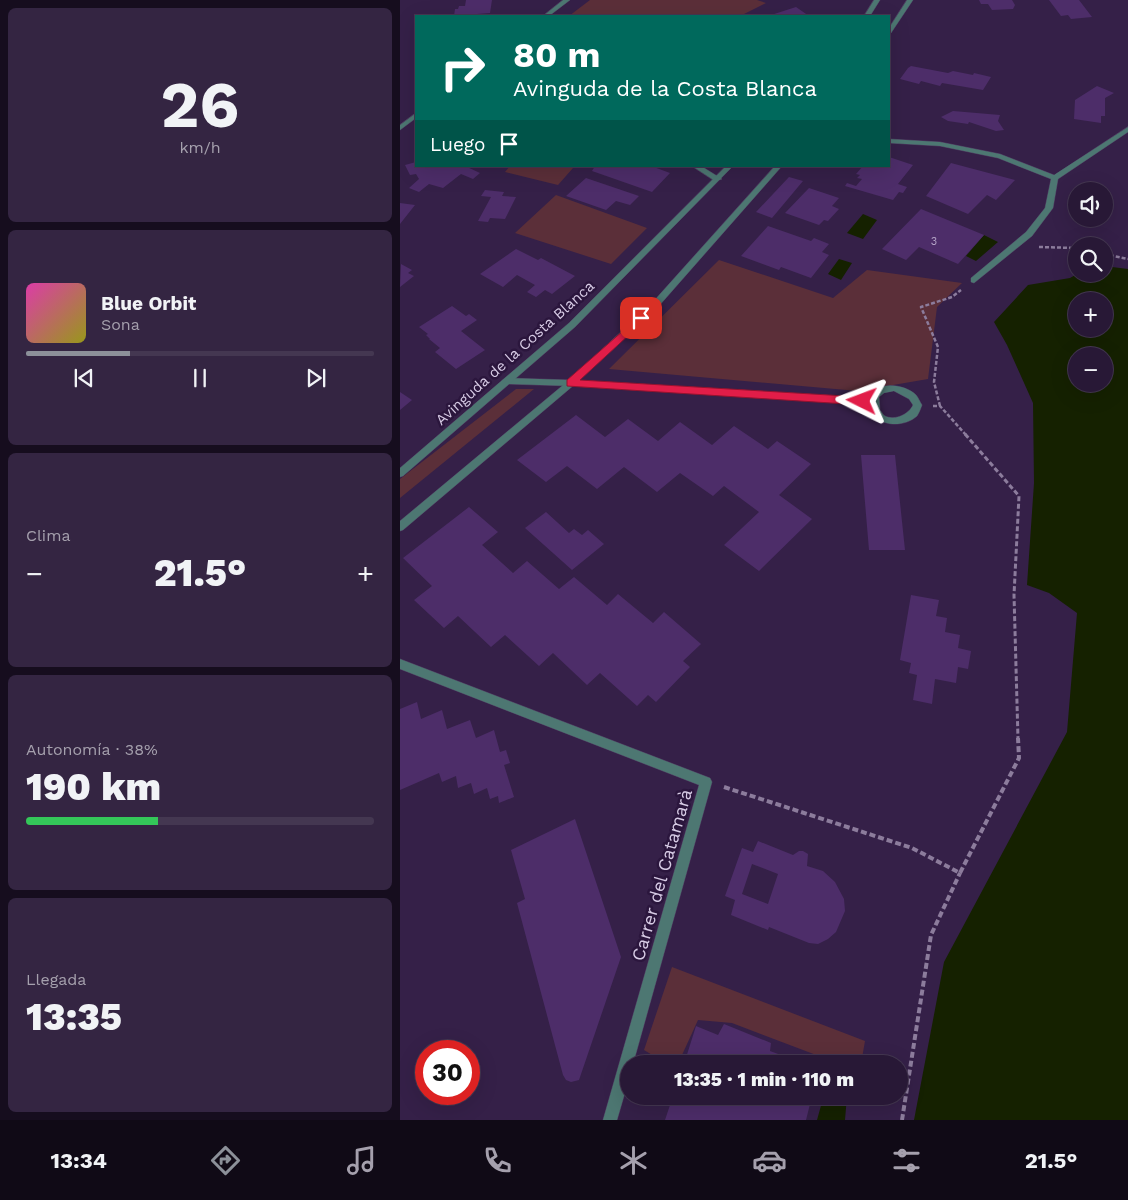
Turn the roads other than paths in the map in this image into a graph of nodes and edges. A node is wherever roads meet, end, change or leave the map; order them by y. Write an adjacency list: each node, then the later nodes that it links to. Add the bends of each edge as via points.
1 (567, 0): 4 (street)
2 (877, 0): 5 (street)
3 (910, 0): 6 (street)
4 (547, 15)
5 (868, 15)
6 (890, 30)
7 (415, 116): 8 (street)
8 (401, 126): 9 (street)
9 (415, 126)
10 (1128, 129): 15 (street)
11 (890, 141): 15 (street, via 940,144 1000,156)
12 (697, 167): 16 (street)
13 (729, 167): 16 (street, Avinguda de la Costa Blanca)
14 (778, 167): 19 (street, via 655,305)
15 (1055, 178): 17 (street, via 1049,208 1029,234)
16 (718, 179): 18 (street, Avinguda de la Costa Blanca, via 572,325)
17 (974, 280)
18 (506, 381): 19 (street); 21 (street, Avinguda de la Costa Blanca)
19 (571, 383): 20 (street); 22 (street)
20 (874, 402): 20 (street, via 882,390 895,388 908,392 916,400 917,407 909,419 898,421 876,413)
21 (400, 472)
22 (400, 527)
23 (400, 664): 24 (street, Carrer del Catamarà, via 706,782)
24 (610, 1120)

